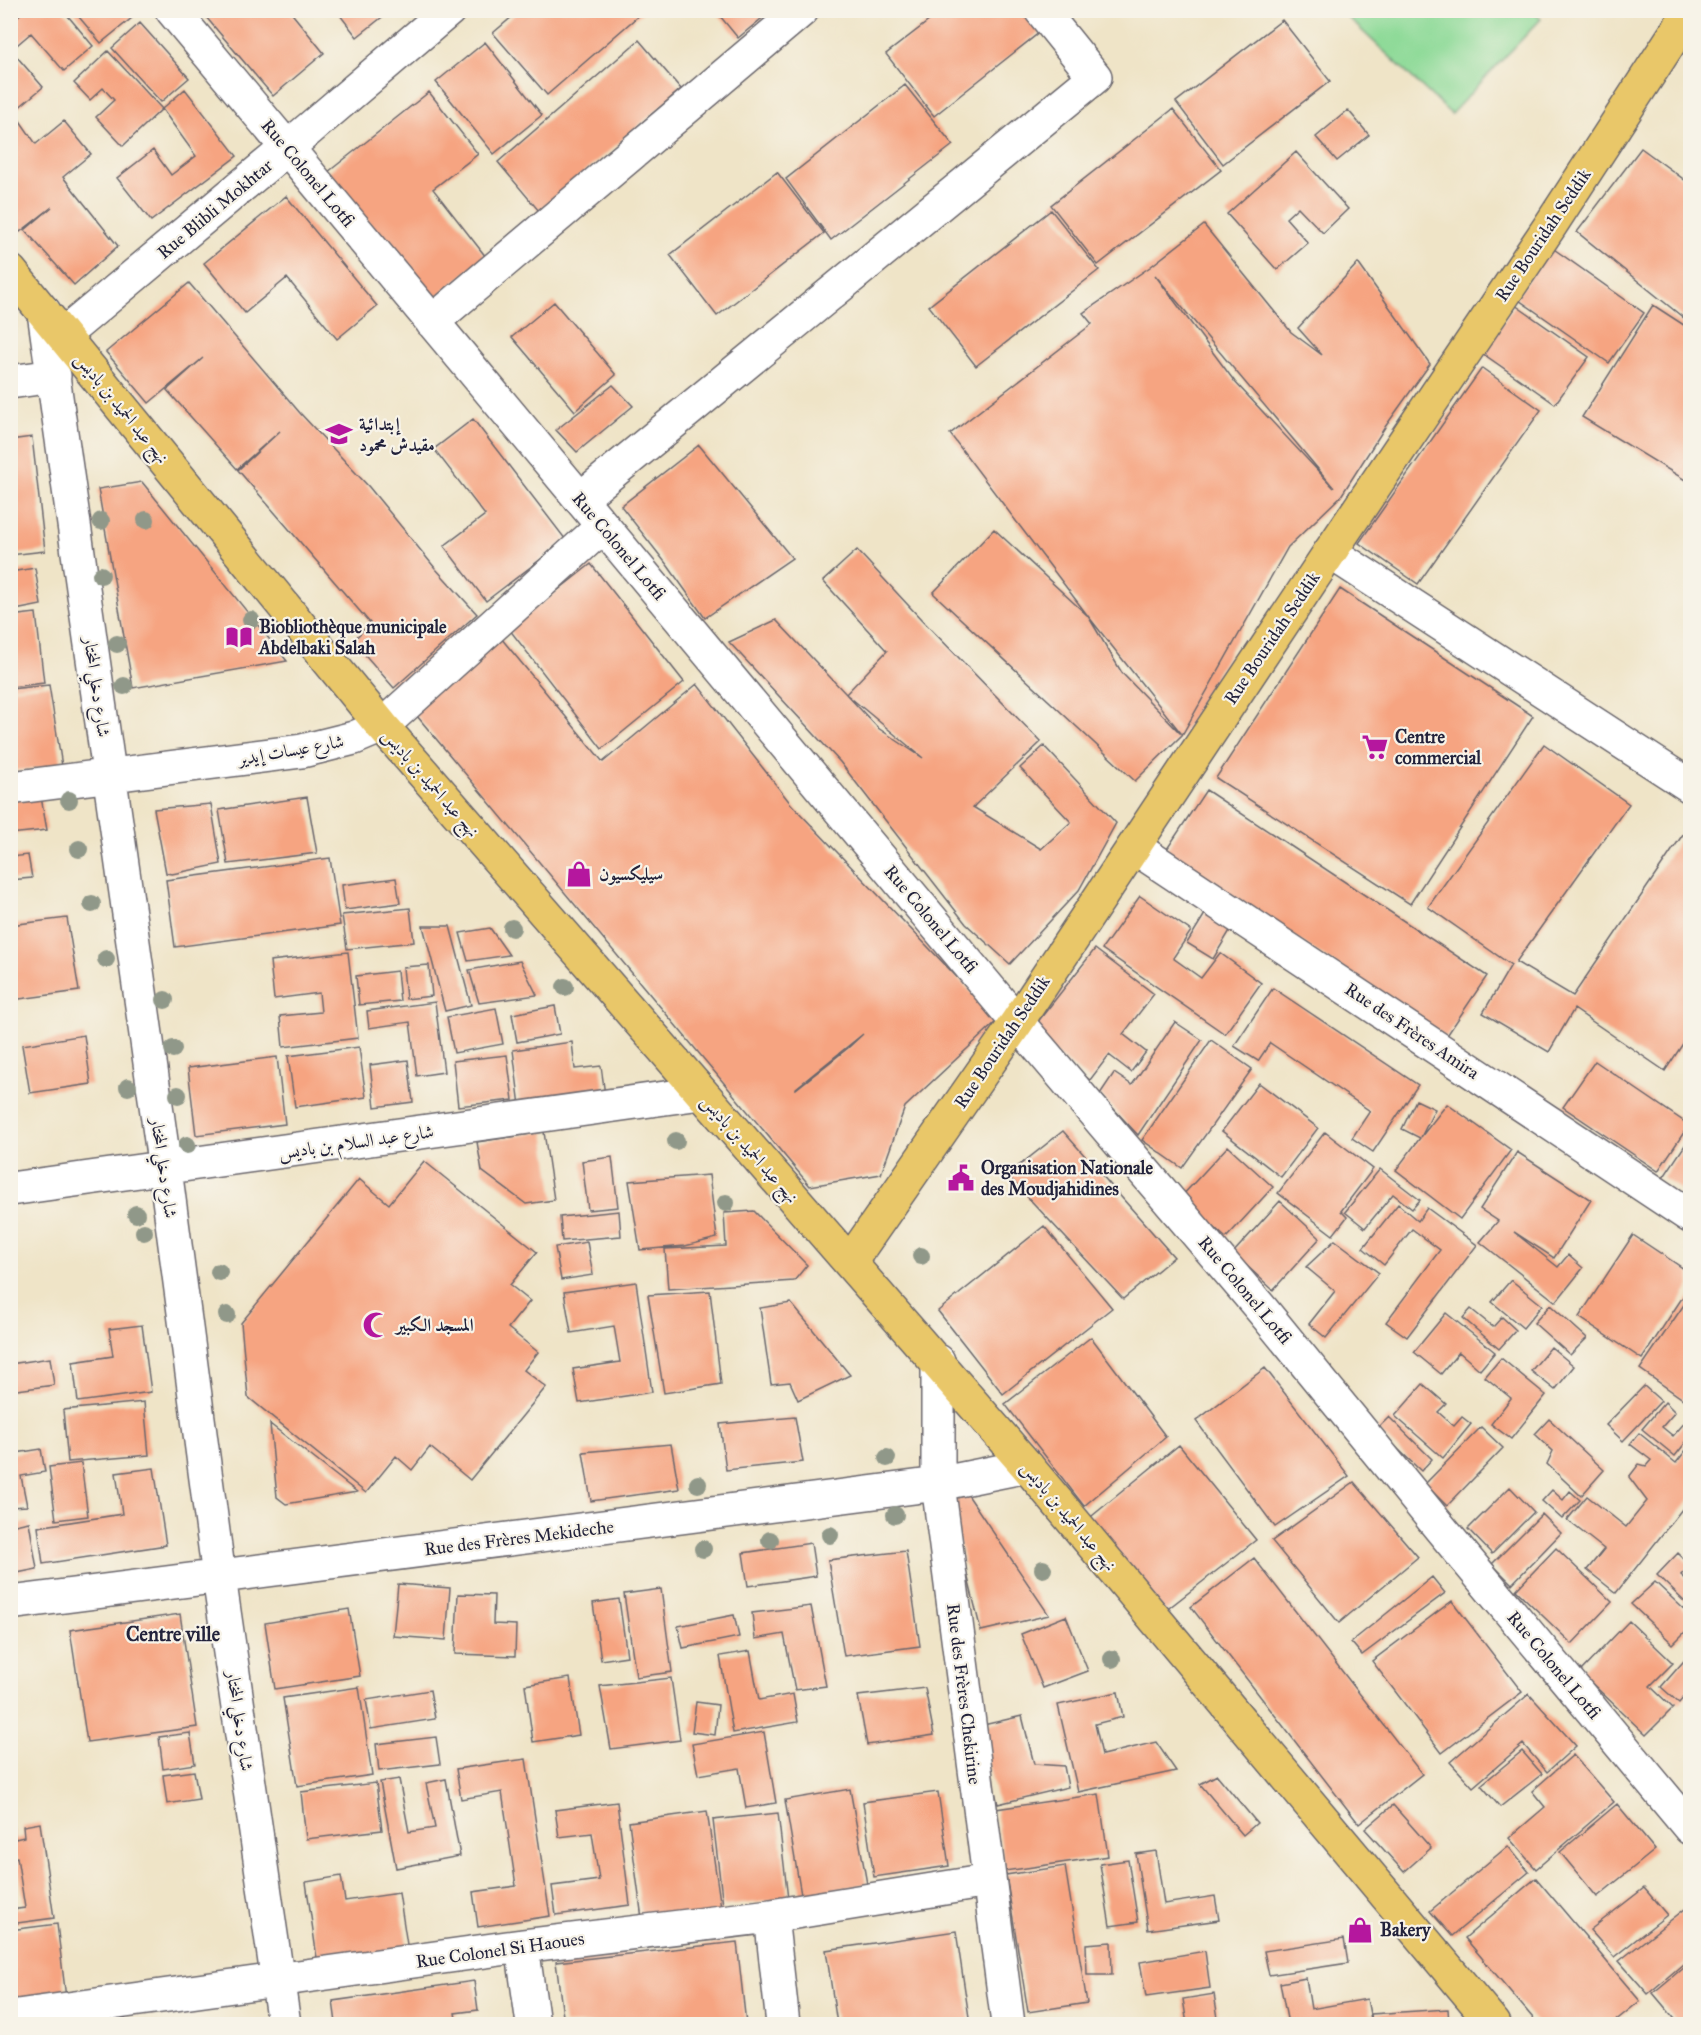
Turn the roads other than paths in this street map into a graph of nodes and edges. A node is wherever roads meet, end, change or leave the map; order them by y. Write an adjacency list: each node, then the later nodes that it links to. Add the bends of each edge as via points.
1 (172, 10): 6 (street, Rue Colonel Lotfi)
2 (449, 10): 6 (street, Rue Blibli Mokhtar)
3 (802, 10): 8 (street)
4 (1041, 10): 12 (street, via 1095,77)
5 (1690, 11): 14 (main road, Rue Bouridah Seddik)
6 (288, 148): 8 (street, Rue Colonel Lotfi); 9 (street, Rue Blibli Mokhtar)
7 (10, 272): 9 (main road, نهج عبد الحميد بن باديس)
8 (432, 322): 12 (street, Rue Colonel Lotfi)
9 (53, 324): 10 (street, شارع دخلي المختار); 15 (main road, نهج عبد الحميد بن باديس)
10 (54, 376): 11 (street); 16 (street, شارع دخلي المختار)
11 (10, 382)
12 (580, 499): 13 (street, Rue Colonel Lotfi)
13 (603, 526): 15 (street, شارع عيسات إيدير); 20 (street, Rue Colonel Lotfi)
14 (1330, 552): 17 (street); 19 (main road, Rue Bouridah Seddik)
15 (382, 726): 16 (street, شارع عيسات إيدير, via 319,748); 21 (main road, نهج عبد الحميد بن باديس)
16 (110, 776): 18 (street, شارع عيسات إيدير); 22 (street, شارع دخلي المختار)
17 (1690, 786)
18 (10, 788)
19 (1134, 847): 20 (main road, Rue Bouridah Seddik); 24 (street, Rue des Frères Amira)
20 (1017, 1022): 25 (main road, Rue Bouridah Seddik); 31 (street, Rue Colonel Lotfi, via 1263,1311)
21 (701, 1093): 22 (street, شارع عبد السلام بن باديس); 25 (main road, نهج عبد الحميد بن باديس)
22 (165, 1168): 23 (street, شارع عبد السلام بن باديس); 29 (street, شارع دخلي المختار)
23 (10, 1189)
24 (1690, 1216)
25 (850, 1262): 26 (main road, نهج عبد الحميد بن باديس)
26 (938, 1361): 27 (main road, نهج عبد الحميد بن باديس); 28 (street, Rue des Frères Chekirine)
27 (1027, 1466): 28 (street, Rue des Frères Mekideche); 41 (main road, نهج عبد الحميد بن باديس)
28 (938, 1484): 29 (street, Rue des Frères Mekideche); 32 (street, Rue des Frères Chekirine)
29 (219, 1577): 30 (street, Rue des Frères Mekideche); 35 (street, شارع دخلي المختار)
30 (10, 1603)
31 (1690, 1828)
32 (988, 1881): 33 (street, Rue Colonel Si Haoues); 40 (street, Rue des Frères Chekirine)
33 (771, 1916): 34 (street, Rue Colonel Si Haoues); 39 (street)
34 (522, 1946): 35 (street, Rue Colonel Si Haoues); 38 (street)
35 (278, 1980): 36 (street, Rue Colonel Si Haoues); 37 (street, شارع دخلي المختار)
36 (10, 2017)
37 (284, 2025)
38 (533, 2025)
39 (783, 2025)
40 (1008, 2025)
41 (1494, 2025)

